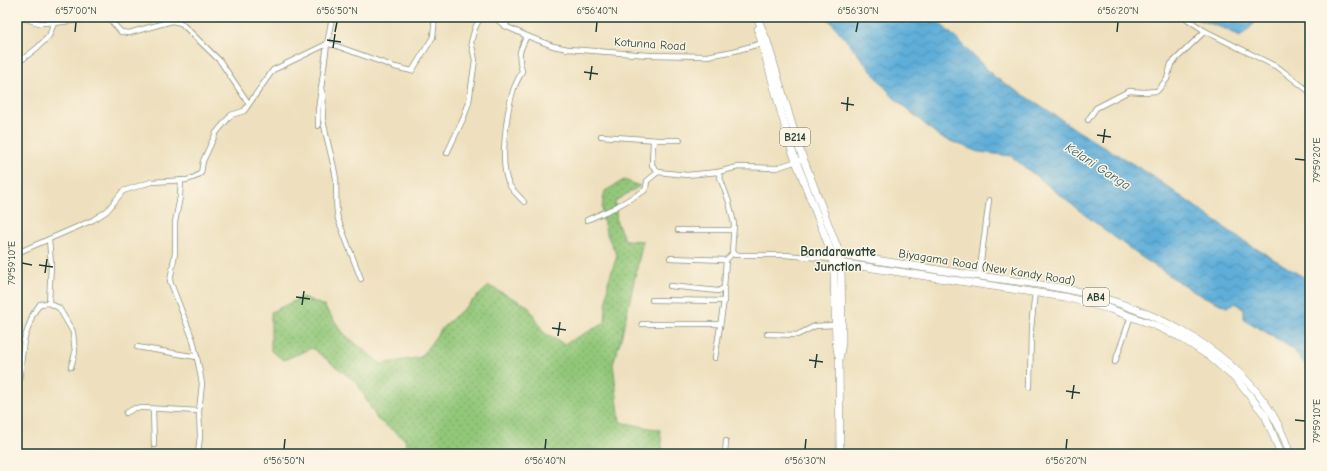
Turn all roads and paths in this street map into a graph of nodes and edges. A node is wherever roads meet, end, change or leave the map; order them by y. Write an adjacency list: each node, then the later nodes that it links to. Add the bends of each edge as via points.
1 (20, 17): 9 (street, via 39,23)
2 (332, 17): 14 (street)
3 (435, 17): 14 (street, via 433,37 412,71)
4 (486, 17): 24 (street, via 480,20 475,28 471,42 475,60 469,102)
5 (494, 17): 10 (street, Kotunna Road)
6 (510, 17): 10 (street)
7 (756, 17): 13 (main road, B214)
8 (1184, 17): 11 (street)
9 (54, 23): 15 (street, via 49,36 37,48 23,59); 18 (street, via 103,17 108,18 120,32 129,33 172,21 181,23 220,61)
10 (506, 26): 12 (street, Kotunna Road)
11 (1206, 31): 17 (street, via 1279,68); 19 (street, via 1170,64 1167,79 1157,91 1129,90 1096,108)
12 (527, 36): 13 (street, Kotunna Road, via 553,46 568,48 682,56 720,54); 30 (street, via 519,54 522,70 513,90 507,115 504,147 509,185)
13 (764, 42): 25 (main road, B214, via 778,74)
14 (327, 44): 16 (street); 18 (street, via 273,70)
15 (17, 57)
16 (321, 89): 20 (street); 40 (street, via 324,94 322,111 336,180 336,212)
17 (1310, 92)
18 (249, 104): 28 (street, via 244,111 231,115 216,133 203,161 201,173)
19 (1088, 120)
20 (318, 126)
21 (601, 136): 22 (street)
22 (653, 140): 23 (street); 26 (street, via 652,165)
23 (680, 140)
24 (447, 153)
25 (799, 160): 27 (street, via 776,168 738,167); 38 (main road, B214)
26 (658, 172): 27 (street, via 687,175); 31 (street, via 647,181 644,191)
27 (718, 172): 33 (street, via 729,202)
28 (181, 180): 34 (street, via 151,182 123,191 107,211 93,220); 54 (street, via 170,281)
29 (989, 200): 41 (street)
30 (524, 202)
31 (587, 220)
32 (678, 230): 33 (street)
33 (733, 230): 36 (street)
34 (48, 239): 35 (street); 47 (street, via 51,264)
35 (17, 253)
36 (733, 253): 38 (street, via 785,254); 39 (street)
37 (670, 258): 39 (street)
38 (836, 259): 41 (main road, Biyagama Road (New Kandy Road) / AB4); 51 (main road, B214); 56 (main road, B214, via 842,342)
39 (726, 260): 43 (street)
40 (361, 279)
41 (979, 280): 44 (main road, Biyagama Road (New Kandy Road) / AB4); 48 (main road, Biyagama Road (New Kandy Road) / AB4, via 1073,291 1106,300)
42 (670, 286): 43 (street, via 718,291)
43 (724, 288): 46 (street)
44 (1035, 292): 48 (main road, Biyagama Road (New Kandy Road) / AB4); 59 (street)
45 (652, 300): 46 (street)
46 (724, 301): 50 (street)
47 (49, 303): 58 (street, via 60,308 73,332 75,353); 60 (street, via 40,304 33,314 24,340)
48 (1132, 313): 57 (street); 66 (main road, Biyagama Road (New Kandy Road) / AB4, via 1155,317 1201,342 1224,360 1266,403 1276,419); 70 (main road, Biyagama Road (New Kandy Road) / AB4, via 1180,337 1228,371 1264,415)
49 (642, 324): 50 (street)
50 (720, 324): 55 (street)
51 (835, 325): 52 (street, via 815,326 797,335); 56 (main road, B214)
52 (767, 334)
53 (137, 347): 54 (street)
54 (197, 357): 62 (street, via 202,384)
55 (715, 358)
56 (839, 360): 69 (main road, B214)
57 (1115, 362)
58 (71, 367)
59 (1030, 387)
60 (17, 398)
61 (153, 409): 62 (street); 63 (street, via 135,408); 65 (street)
62 (199, 411): 67 (street)
63 (126, 413)
64 (726, 441): 68 (street)
65 (154, 445)
66 (1290, 453)
67 (198, 454)
68 (725, 454)
69 (840, 454)
70 (1281, 454)

